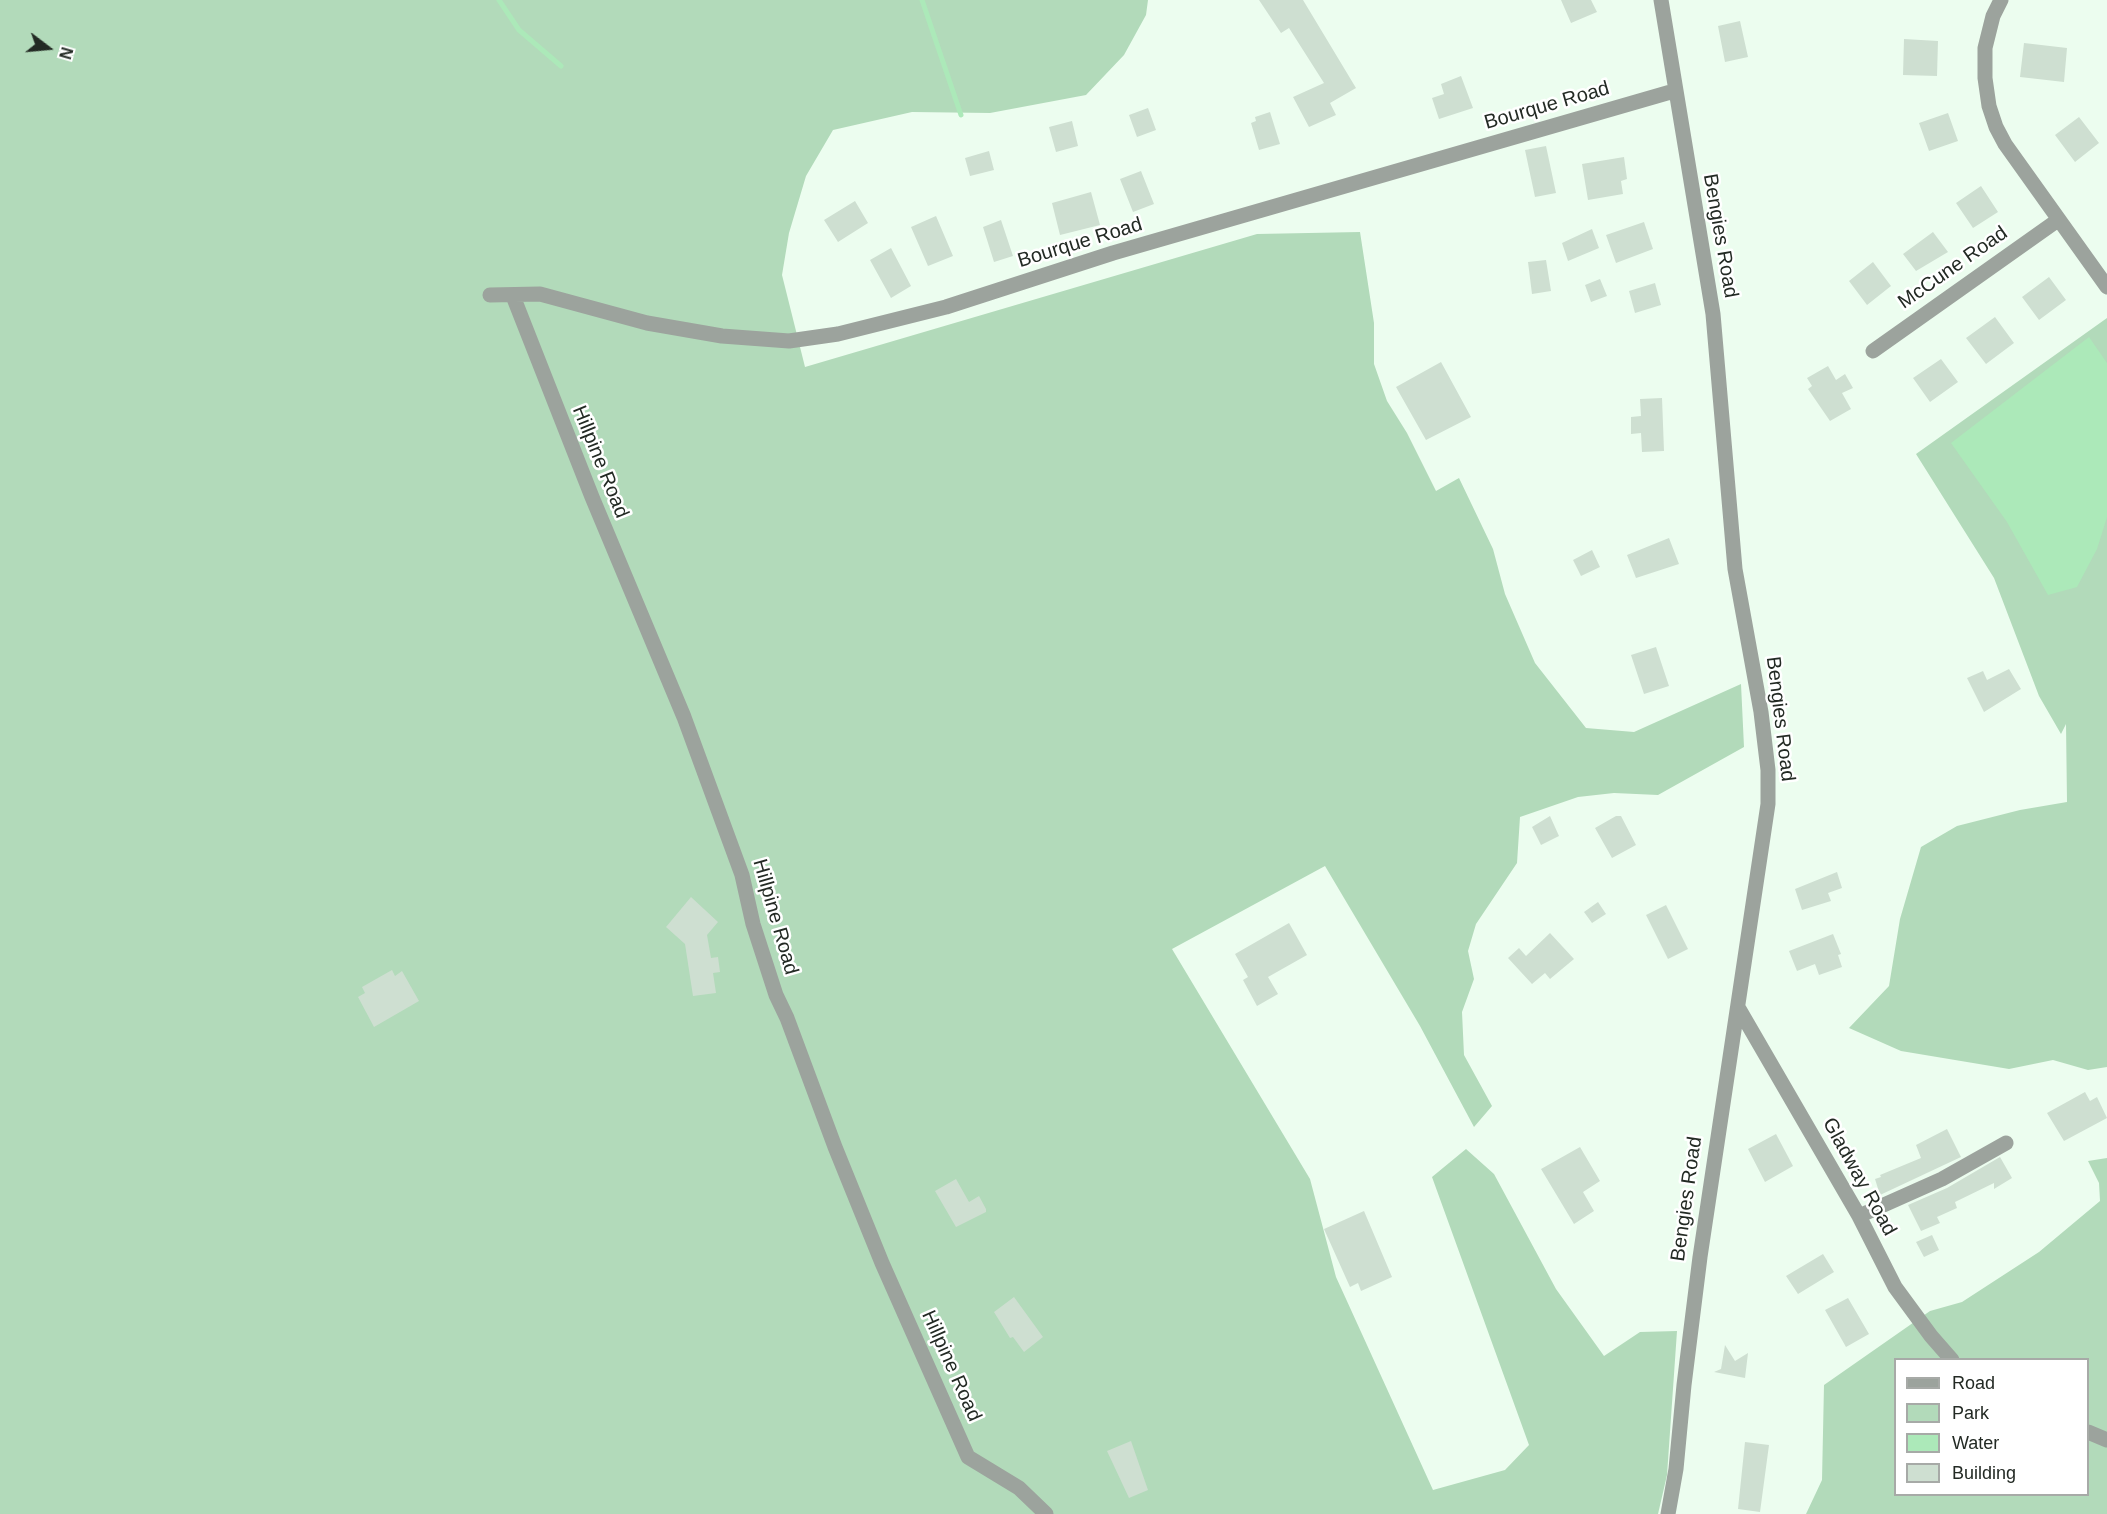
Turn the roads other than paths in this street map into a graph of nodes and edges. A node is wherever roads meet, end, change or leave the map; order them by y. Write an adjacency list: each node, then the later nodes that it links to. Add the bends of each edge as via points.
1 (1661, 0): 3 (street, Bengies Road)
2 (2001, 0): 4 (street, via 1985,48 1984,78 1989,106 2005,144)
3 (1674, 91): 7 (street, Bourque Road, via 1113,253 946,307 838,334 789,341 722,336 647,323 540,294); 9 (street, Bengies Road, via 1713,314 1735,569 1768,770 1768,804)
4 (2058, 220): 5 (street); 8 (street, McCune Road)
5 (2107, 287)
6 (490, 295): 7 (street, Bourque Road)
7 (513, 296): 15 (street, Hillpine Road, via 684,717 742,875 776,995 882,1263 968,1457 1020,1488)
8 (1873, 351)
9 (1739, 1009): 11 (street, Gladway Road); 16 (street, Bengies Road, via 1700,1257)
10 (2006, 1143): 11 (street, via 1942,1179)
11 (1859, 1216): 12 (street, Gladway Road, via 1895,1287)
12 (1951, 1358)
13 (2089, 1432): 14 (street)
14 (2107, 1440)
15 (1046, 1514)
16 (1668, 1514)

